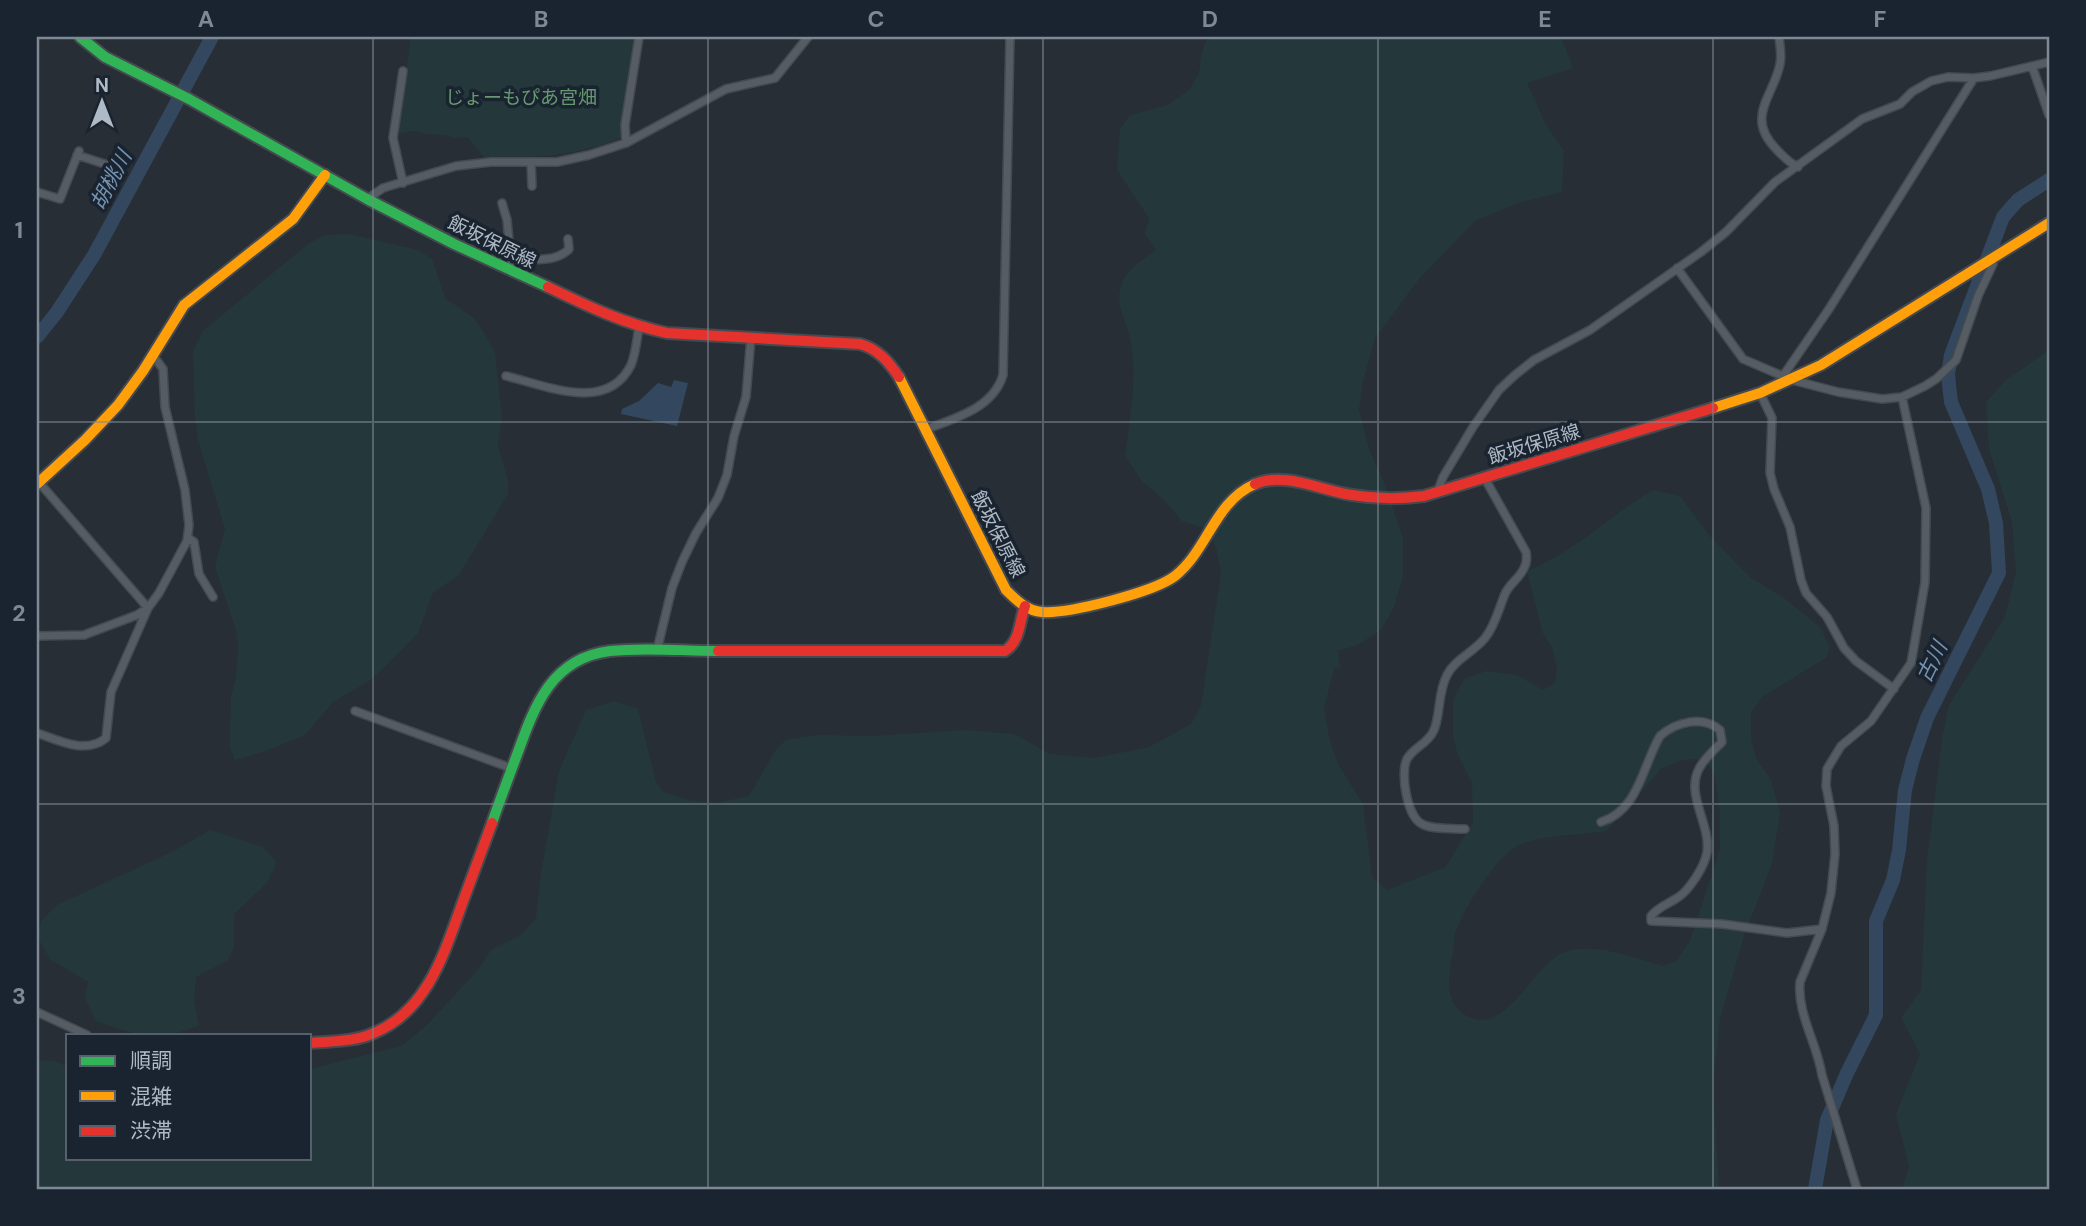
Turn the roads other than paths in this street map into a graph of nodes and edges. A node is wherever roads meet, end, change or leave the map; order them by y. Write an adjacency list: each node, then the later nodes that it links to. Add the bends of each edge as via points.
1 (80, 37): 15 (main road, 飯坂保原線, via 105,57)
2 (639, 37): 11 (street)
3 (808, 37): 11 (street, via 775,78 726,89)
4 (1010, 37): 33 (street, via 1003,375 995,393 982,405)
5 (1779, 37): 13 (street, via 1780,64 1763,108 1763,127 1772,145)
6 (2049, 62): 7 (street)
7 (2032, 66): 9 (street); 10 (street)
8 (403, 71): 16 (street, via 393,138)
9 (1974, 78): 13 (street, via 1923,83 1900,104 1862,119); 30 (street)
10 (2049, 115)
11 (625, 143): 12 (street, via 576,159)
12 (531, 162): 16 (street, via 468,164); 17 (street)
13 (1798, 167): 25 (street)
14 (117, 168): 18 (street, via 78,153 60,199)
15 (325, 175): 19 (main road, 飯坂保原線); 28 (main road, via 293,219 184,305)
16 (403, 183): 19 (street, via 383,188)
17 (532, 186)
18 (37, 192)
19 (367, 199): 24 (main road, 飯坂保原線)
20 (502, 203): 24 (street)
21 (2049, 223): 23 (main road, 飯坂保原線)
22 (568, 239): 24 (street, via 569,249 563,254)
23 (1992, 258): 30 (main road, 飯坂保原線, via 1821,365); 32 (street, via 1956,360 1936,379)
24 (509, 266): 26 (main road, 飯坂保原線)
25 (1678, 268): 30 (street, via 1743,359); 36 (street, via 1507,382 1473,428)
26 (639, 327): 27 (main road, 飯坂保原線); 29 (street, via 631,365 603,390 575,393)
27 (751, 337): 33 (main road, 飯坂保原線, via 870,347 890,363); 42 (street, via 746,397 727,475 682,562)
28 (152, 354): 35 (main road, via 93,434); 37 (street, via 163,369 165,407 186,490)
29 (506, 376)
30 (1788, 378): 31 (main road, 飯坂保原線); 32 (street, via 1867,398)
31 (1760, 393): 34 (main road, 飯坂保原線); 43 (street, via 1772,418 1770,474 1790,527 1806,593 1827,617 1844,648)
32 (1902, 397): 43 (street, via 1925,494 1926,574 1911,663)
33 (927, 429): 39 (main road, 飯坂保原線, via 1006,590)
34 (1484, 477): 36 (main road, 飯坂保原線); 48 (street, via 1526,552 1526,564 1507,589 1488,635 1456,662 1446,677 1435,729 1404,767 1414,817 1420,823)
35 (38, 482): 40 (street)
36 (1437, 493): 39 (main road, 飯坂保原線, via 1386,499 1264,481 1234,498 1184,567 1163,584 1061,610 1043,612)
37 (188, 538): 38 (street, via 194,542 199,575); 40 (street)
38 (213, 597)
39 (1024, 606): 42 (main road, via 1017,640 1004,651)
40 (148, 608): 41 (street, via 84,635); 45 (street, via 111,692 106,738 95,745 74,746)
41 (37, 636)
42 (657, 650): 46 (main road, via 592,654 559,673 533,709)
43 (1894, 689): 49 (street, via 1871,722 1841,746 1827,769 1835,854)
44 (355, 711): 46 (street)
45 (37, 733)
46 (511, 768): 52 (main road, via 440,965 422,995 393,1022 366,1036)
47 (1601, 822): 49 (street, via 1631,802 1660,736 1669,728 1683,722 1714,725 1722,742 1695,777 1707,854 1692,884 1655,910 1651,921 1787,933)
48 (1465, 829)
49 (1822, 929): 53 (street, via 1800,982 1799,1000)
50 (37, 1012): 51 (street)
51 (86, 1034)
52 (312, 1043)
53 (1857, 1189)

